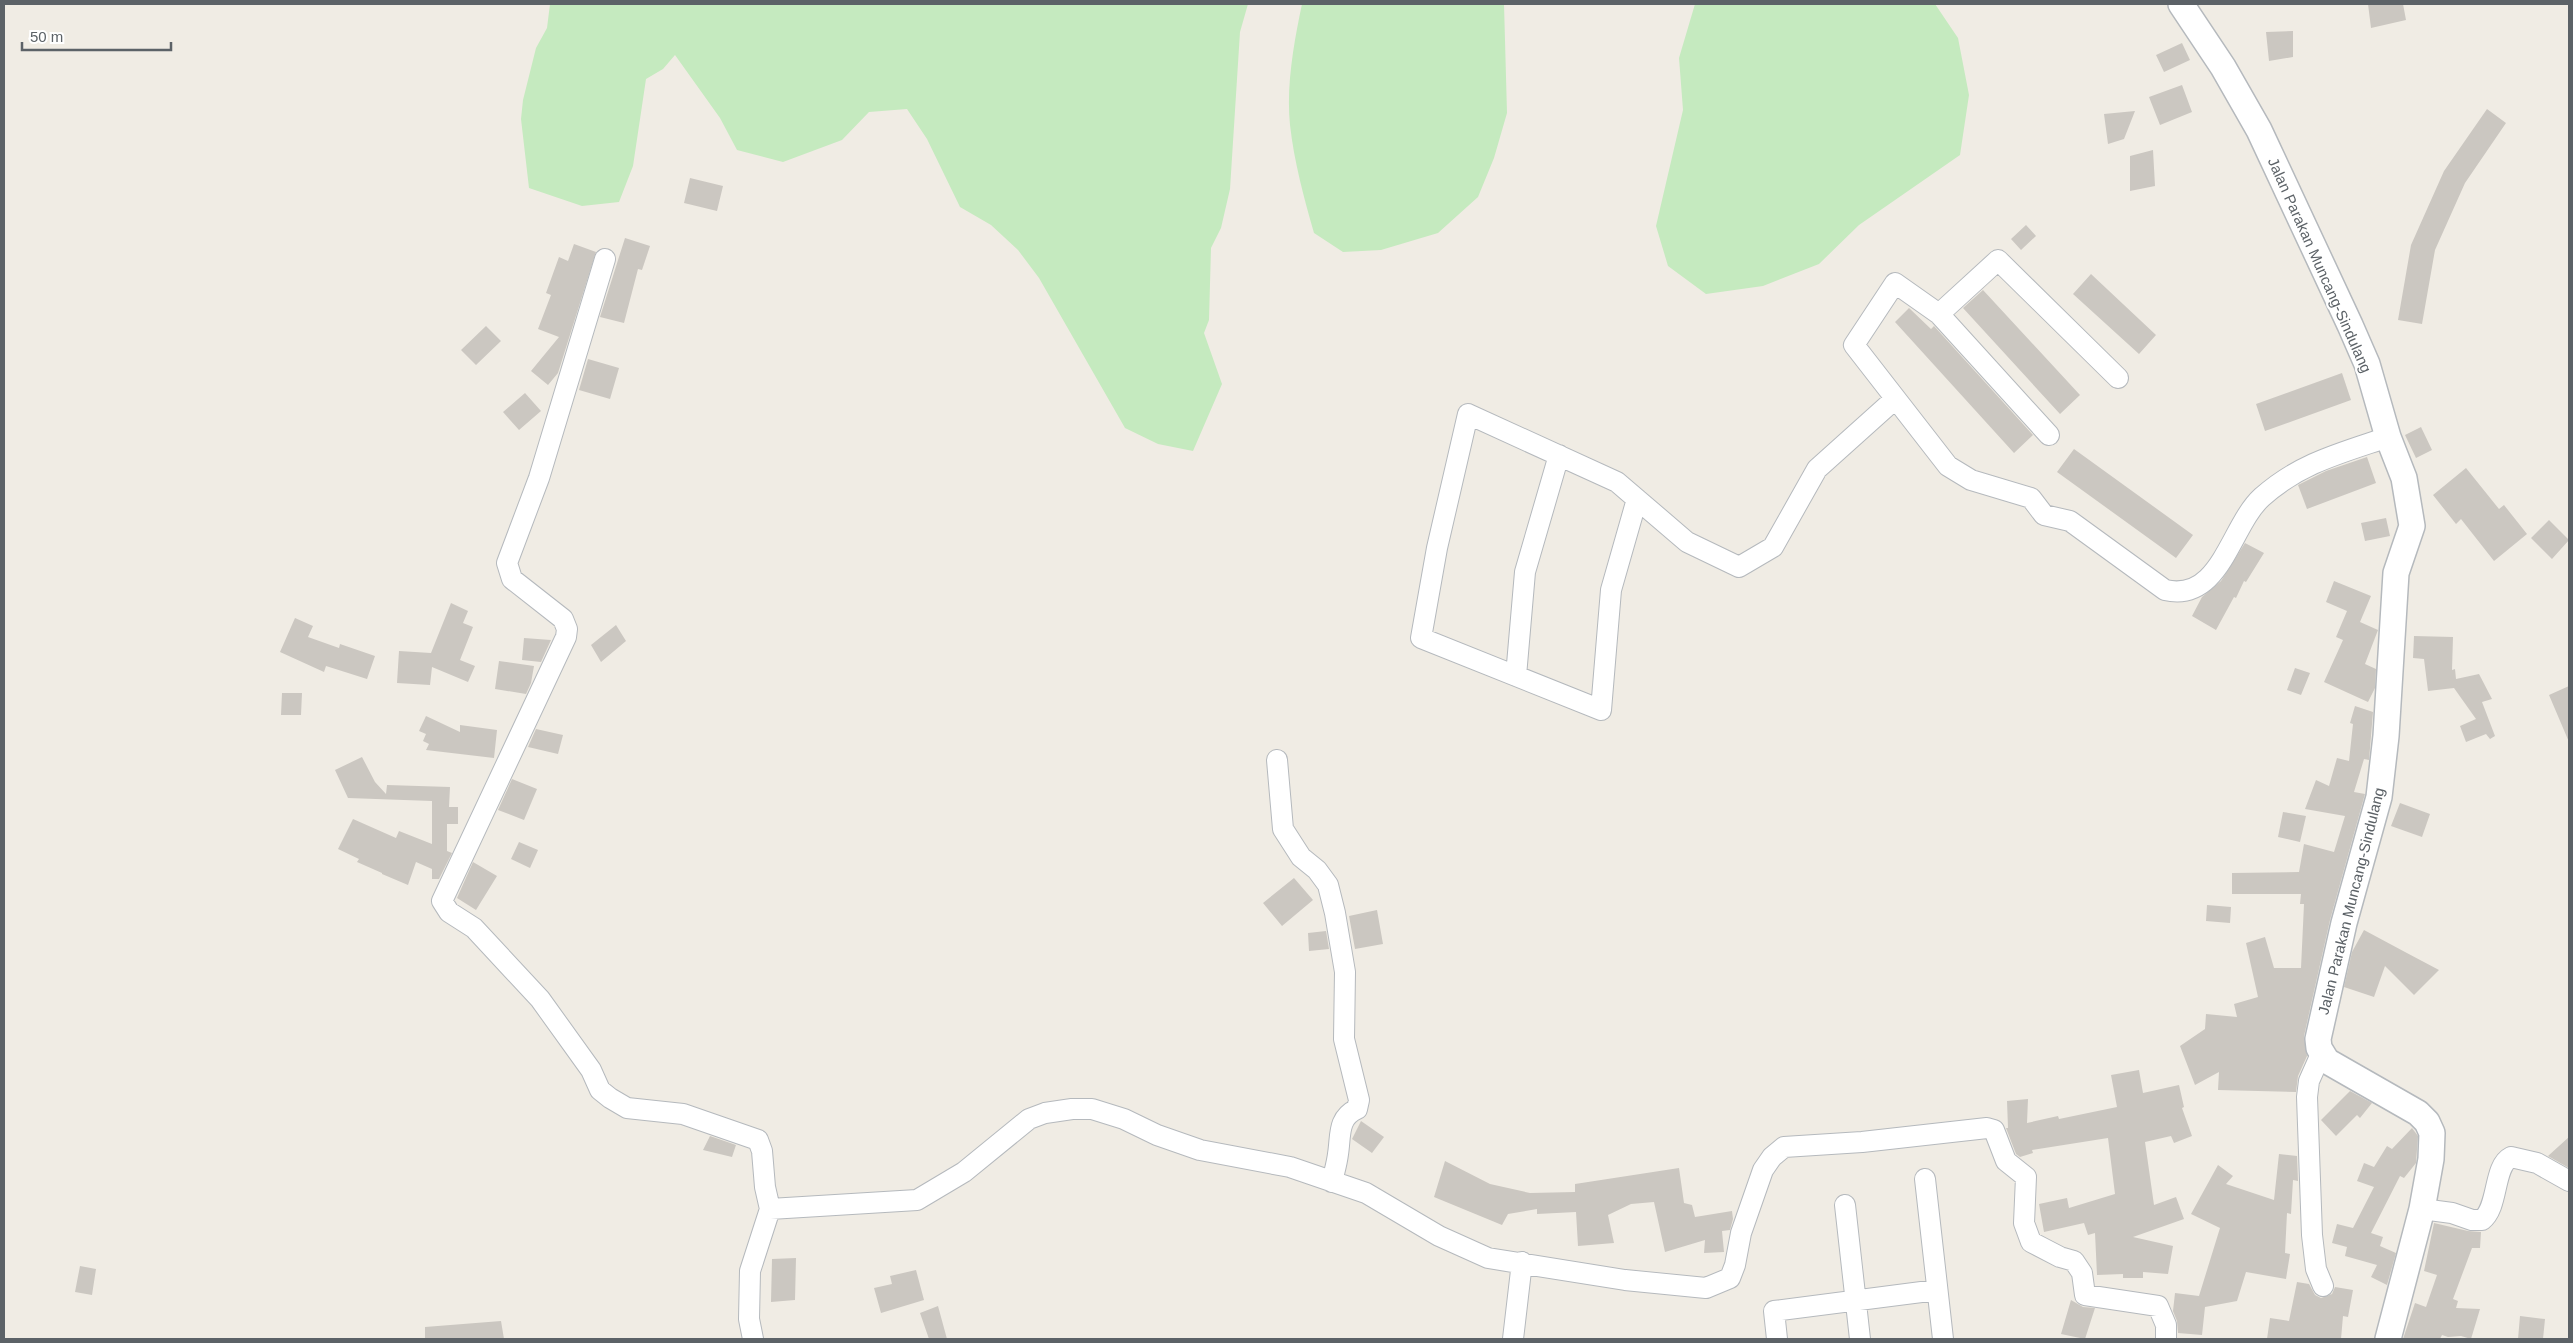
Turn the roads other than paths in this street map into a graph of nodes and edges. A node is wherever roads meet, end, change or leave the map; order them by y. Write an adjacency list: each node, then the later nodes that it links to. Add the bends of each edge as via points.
1 (2181, 4): 7 (street, Jalan Parakan Muncang-Sindulang, via 2223,67 2259,130 2367,364)
2 (605, 259): 17 (street, via 539,478 508,564 512,579 563,619 566,637 442,901 449,912 474,928 540,999 591,1070 600,1090 610,1098 626,1108 683,1114 758,1140)
3 (1939, 314): 4 (street, via 1998,260); 5 (street, via 1895,283 1854,345); 6 (street)
4 (2118, 378)
5 (1895, 398): 7 (street, via 1948,466 1971,480 2031,498 2044,515 2070,521 2154,584 2178,593 2204,582 2215,570 2253,507 2271,490 2304,466); 9 (street, via 1817,469 1773,547 1739,567 1687,542)
6 (2049, 435)
7 (2388, 437): 12 (street, Jalan Parakan Muncang-Sindulang, via 2404,478 2412,526 2396,573 2386,736 2378,797 2344,923 2318,1039)
8 (1559, 455): 9 (street, via 1618,482); 10 (street, via 1525,572); 10 (street, via 1468,414 1437,548 1421,638)
9 (1637, 499): 10 (street, via 1612,590 1600,710)
10 (1516, 676)
11 (1278, 760): 15 (street, via 1283,829 1300,857 1317,870 1328,886 1345,972 1344,1039 1359,1100 1357,1109 1351,1111 1340,1128)
12 (2321, 1054): 18 (street, via 2418,1113 2427,1122 2432,1144); 20 (street, via 2309,1081 2307,1097 2312,1235 2316,1269)
13 (1925, 1178): 21 (street)
14 (2569, 1181): 18 (street, via 2537,1163 2510,1157 2503,1164 2489,1214 2482,1220)
15 (1332, 1182): 17 (street, via 1290,1167 1200,1150 1092,1109 1072,1109 1045,1112 1029,1119 964,1172 917,1200); 19 (street, via 1366,1194 1439,1236 1488,1258)
16 (1844, 1205): 22 (street)
17 (770, 1209): 23 (street, via 750,1270)
18 (2422, 1209): 29 (street)
19 (1522, 1262): 24 (street); 28 (street, via 1625,1280 1706,1288 1730,1278 1741,1232 1763,1170 1784,1147 1987,1128 1994,1130 2006,1161 2026,1177 2024,1223 2031,1242 2074,1261 2082,1274 2085,1295 2158,1306 2166,1325)
20 (2323, 1286)
21 (1937, 1290): 22 (street); 27 (street)
22 (1856, 1300): 25 (street, via 1774,1311); 26 (street)
23 (753, 1339)
24 (1513, 1339)
25 (1777, 1339)
26 (1860, 1339)
27 (1943, 1339)
28 (2166, 1339)
29 (2388, 1339)

